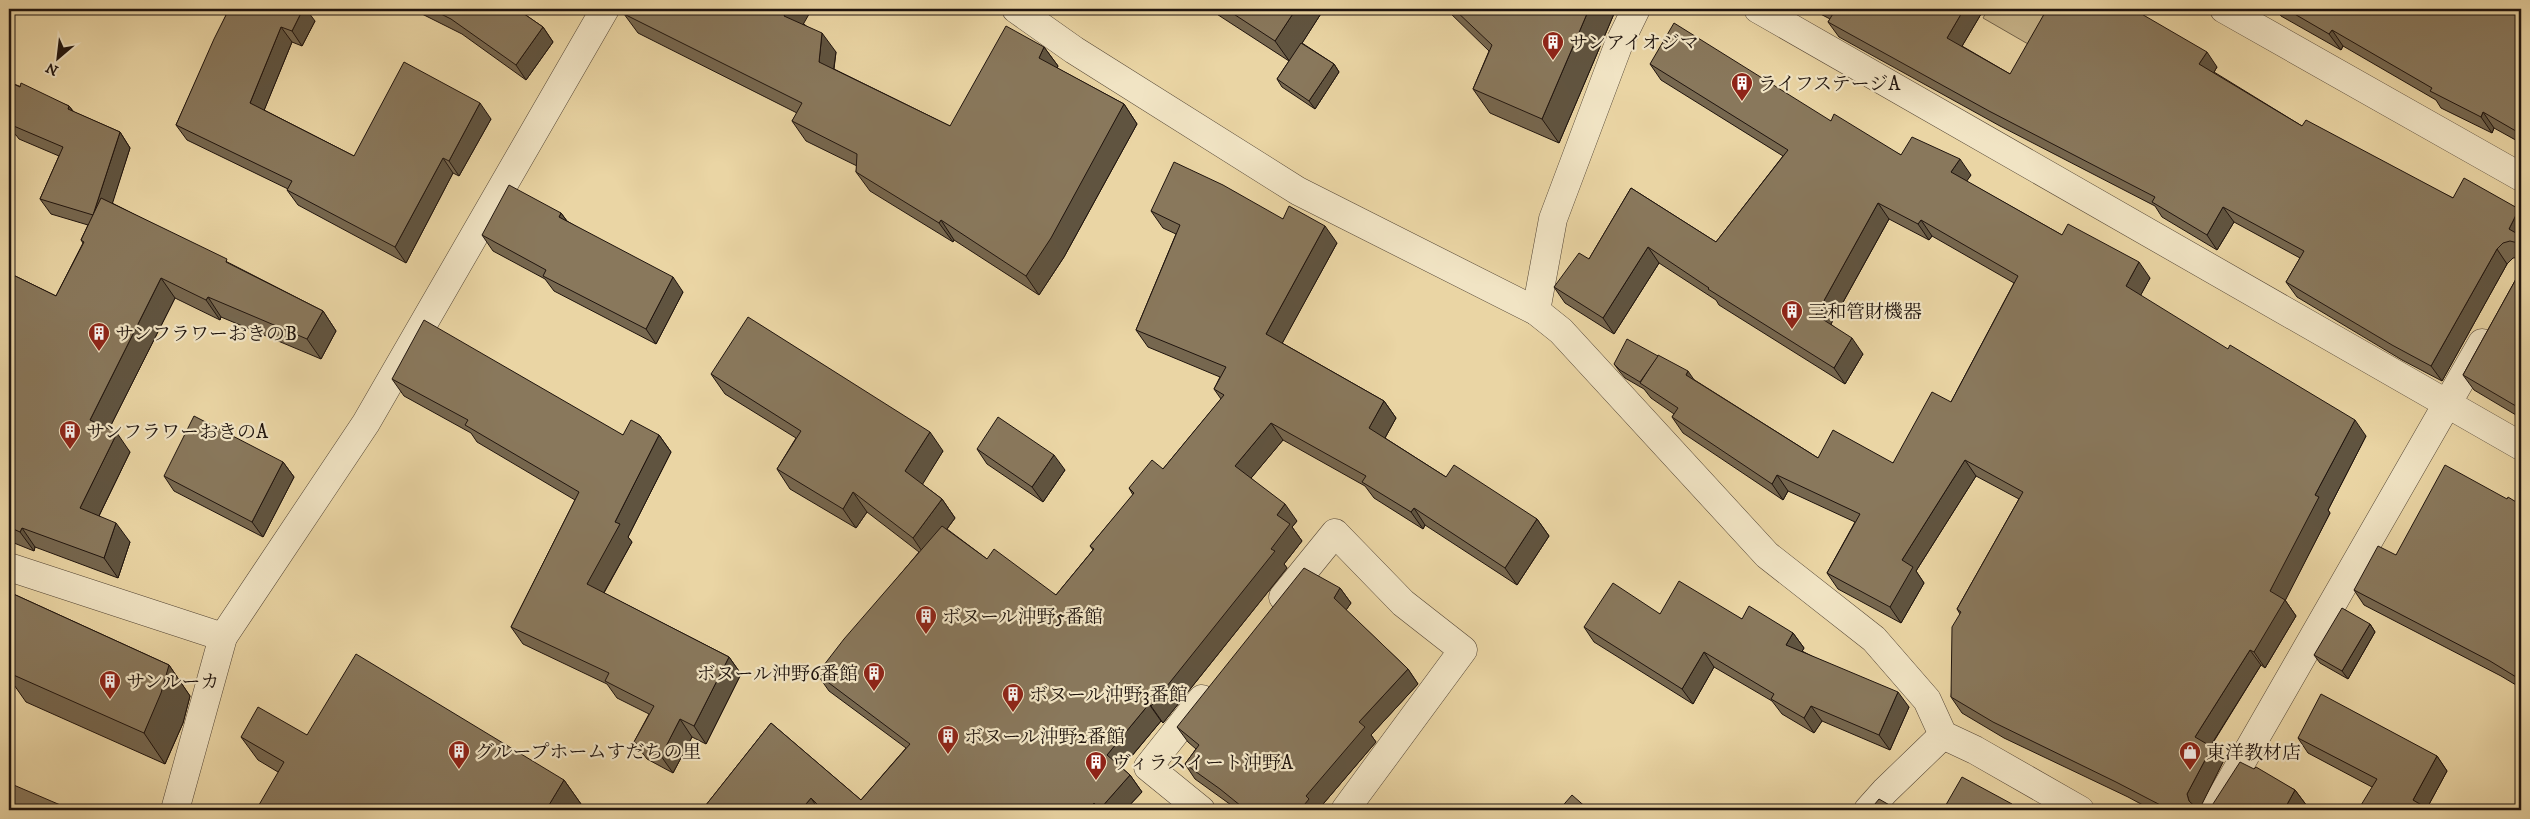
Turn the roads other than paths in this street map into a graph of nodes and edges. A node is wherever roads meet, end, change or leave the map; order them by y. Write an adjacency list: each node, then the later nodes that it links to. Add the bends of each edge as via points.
1 (605, 9): 13 (street, via 366,423)
2 (1016, 9): 7 (street, via 1074,50 1298,191)
3 (1636, 9): 7 (street, via 1618,46 1553,219)
4 (1758, 9): 9 (street)
5 (2229, 10): 6 (street)
6 (2521, 177)
7 (1536, 311): 15 (street, via 1561,331 1767,555 1874,639 1926,700)
8 (2492, 324): 9 (street)
9 (2449, 402): 10 (street); 21 (street)
10 (2521, 446)
11 (9, 567): 13 (street)
12 (1266, 618): 18 (street, via 1335,532 1402,602 1463,650)
13 (223, 637): 16 (street)
14 (1216, 681): 17 (street, via 1148,767)
15 (1943, 735): 19 (street); 20 (street)
16 (175, 810)
17 (1201, 810)
18 (1345, 810)
19 (1868, 810)
20 (2080, 810)
21 (2214, 810)

